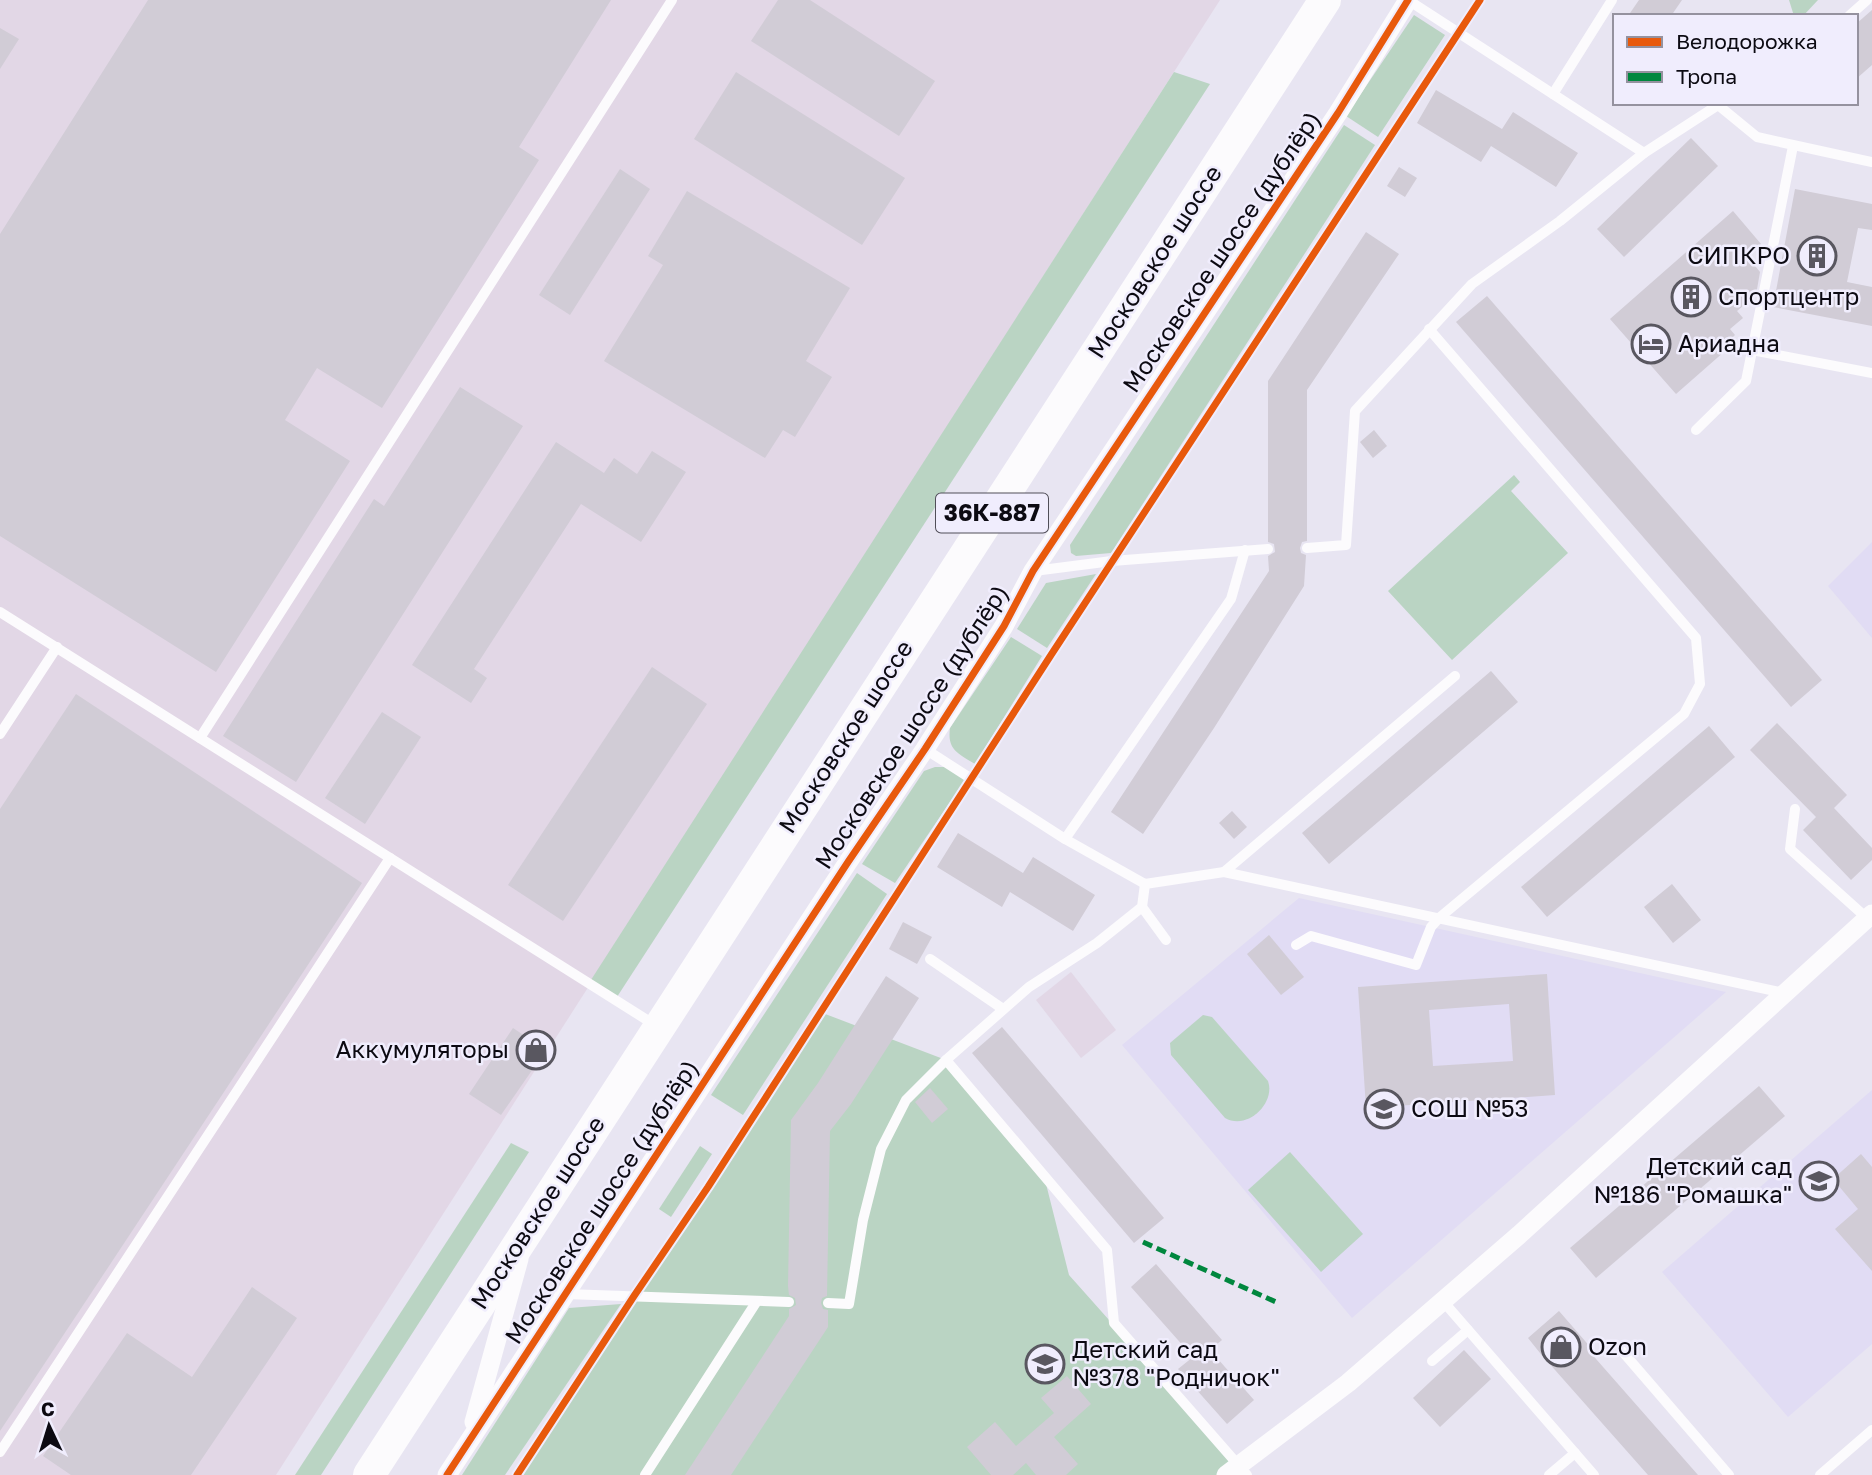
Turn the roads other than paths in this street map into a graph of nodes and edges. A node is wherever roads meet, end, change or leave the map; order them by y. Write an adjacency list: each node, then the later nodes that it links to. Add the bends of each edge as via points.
1 (672, 0): 27 (lane)
2 (1302, 0): 42 (main road, Московское шоссе / 36К-887)
3 (1325, 0): 42 (main road, Московское шоссе / 36К-887)
4 (1347, 0): 45 (main road, Московское шоссе / 36К-887, via 983,552)
5 (1408, 0): 9 (lane); 22 (street, Московское шоссе (дублёр), via 1338,113)
6 (1612, 0): 9 (lane)
7 (1867, 0): 8 (lane)
8 (1851, 14)
9 (1553, 94): 13 (lane)
10 (1717, 105): 13 (lane)
11 (1720, 105): 12 (lane, via 1757,137)
12 (1793, 146): 14 (lane); 16 (lane)
13 (1644, 153): 15 (lane, via 1472,284)
14 (1872, 162)
15 (1429, 329): 19 (lane, via 1356,411 1346,545); 35 (lane, via 1696,638 1700,684 1684,714)
16 (1752, 350): 17 (lane); 18 (lane, via 1745,381)
17 (1872, 373)
18 (1696, 430)
19 (1307, 548)
20 (1268, 549): 21 (lane)
21 (1245, 550): 22 (lane); 30 (lane, via 1231,599)
22 (1033, 571): 28 (street, Московское шоссе (дублёр), via 1004,626)
23 (0, 612): 24 (lane)
24 (57, 647): 26 (lane); 27 (lane)
25 (1455, 676): 32 (lane)
26 (0, 734)
27 (200, 738): 31 (lane)
28 (925, 749): 30 (lane); 46 (street, Московское шоссе (дублёр))
29 (1795, 809): 36 (lane, via 1790,849)
30 (1065, 839): 33 (lane)
31 (390, 858): 42 (lane); 56 (lane)
32 (1224, 872): 33 (lane); 35 (lane)
33 (1145, 884): 34 (lane)
34 (1142, 907): 37 (lane); 41 (lane)
35 (1439, 918): 38 (lane, via 1416,965 1311,936); 40 (lane)
36 (1870, 918): 40 (street)
37 (1166, 940)
38 (1296, 945)
39 (930, 959): 41 (lane)
40 (1785, 993): 47 (street)
41 (1003, 1009): 43 (lane)
42 (650, 1022): 44 (main road, Московское шоссе / 36К-887); 59 (main road, Московское шоссе / 36К-887)
43 (946, 1060): 50 (lane, via 906,1100 881,1149 849,1304); 58 (lane, via 1107,1250 1114,1323)
44 (528, 1227): 45 (street, Московское шоссе (дублёр)); 60 (main road, Московское шоссе / 36К-887)
45 (511, 1289): 55 (street, Московское шоссе (дублёр)); 61 (main road, Московское шоссе / 36К-887)
46 (564, 1294): 48 (lane); 55 (street, Московское шоссе (дублёр))
47 (1442, 1300): 51 (lane); 58 (street)
48 (757, 1301): 49 (lane); 63 (lane)
49 (789, 1302)
50 (828, 1303)
51 (1468, 1330): 53 (lane); 57 (lane)
52 (1622, 1351): 66 (lane)
53 (1432, 1361)
54 (1872, 1430): 67 (lane)
55 (469, 1440): 62 (street, Московское шоссе (дублёр))
56 (0, 1452)
57 (1575, 1453): 64 (lane); 65 (lane)
58 (1237, 1472)
59 (346, 1475)
60 (369, 1475)
61 (391, 1475)
62 (447, 1475)
63 (645, 1475)
64 (1549, 1475)
65 (1594, 1475)
66 (1729, 1475)
67 (1820, 1475)

